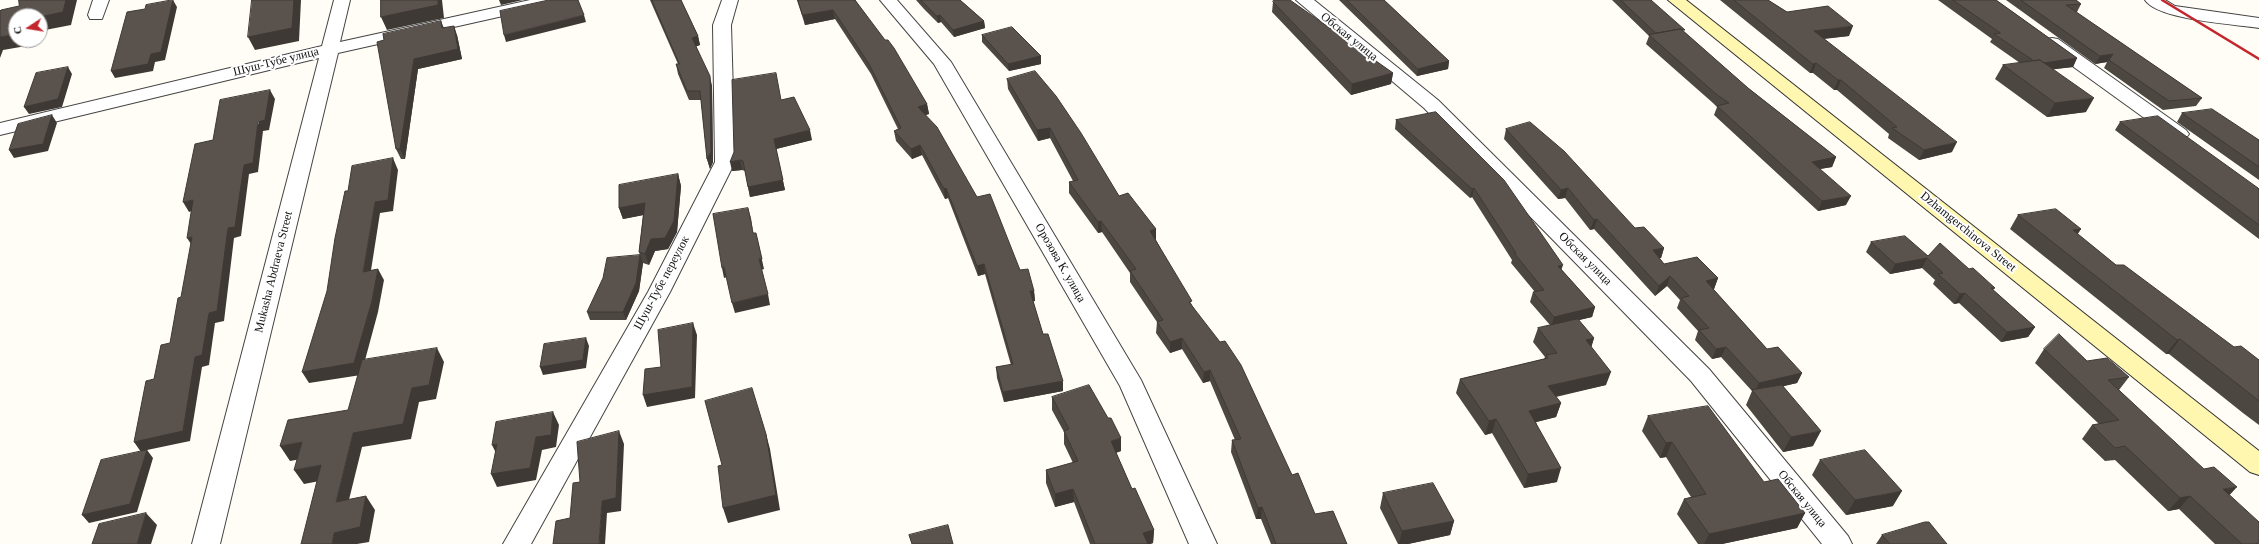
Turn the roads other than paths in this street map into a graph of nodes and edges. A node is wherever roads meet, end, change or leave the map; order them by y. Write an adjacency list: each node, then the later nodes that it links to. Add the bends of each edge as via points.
1 (342, 0): 12 (street, Mukasha Abdraeva Street)
2 (552, 0): 12 (street, Шуш-Тубе улица)
3 (730, 0): 17 (street, Шуш-Тубе переулок, via 722,25 725,162 659,292)
4 (888, 0): 18 (street, Орозова К. улица, via 942,62 1132,386)
5 (1304, 0): 19 (street, Обская улица, via 1431,104 1700,375)
6 (1676, 0): 15 (street, Dzhamgerchinova Street)
7 (2153, 0): 9 (street, via 2170,10)
8 (2171, 0): 9 (street)
9 (2192, 13): 10 (street)
10 (2259, 23)
11 (2037, 32): 14 (street)
12 (328, 50): 13 (street, Шуш-Тубе улица); 16 (street, Mukasha Abdraeva Street)
13 (0, 129)
14 (2196, 146)
15 (2259, 465)
16 (206, 544)
17 (517, 544)
18 (1203, 544)
19 (1838, 544)

